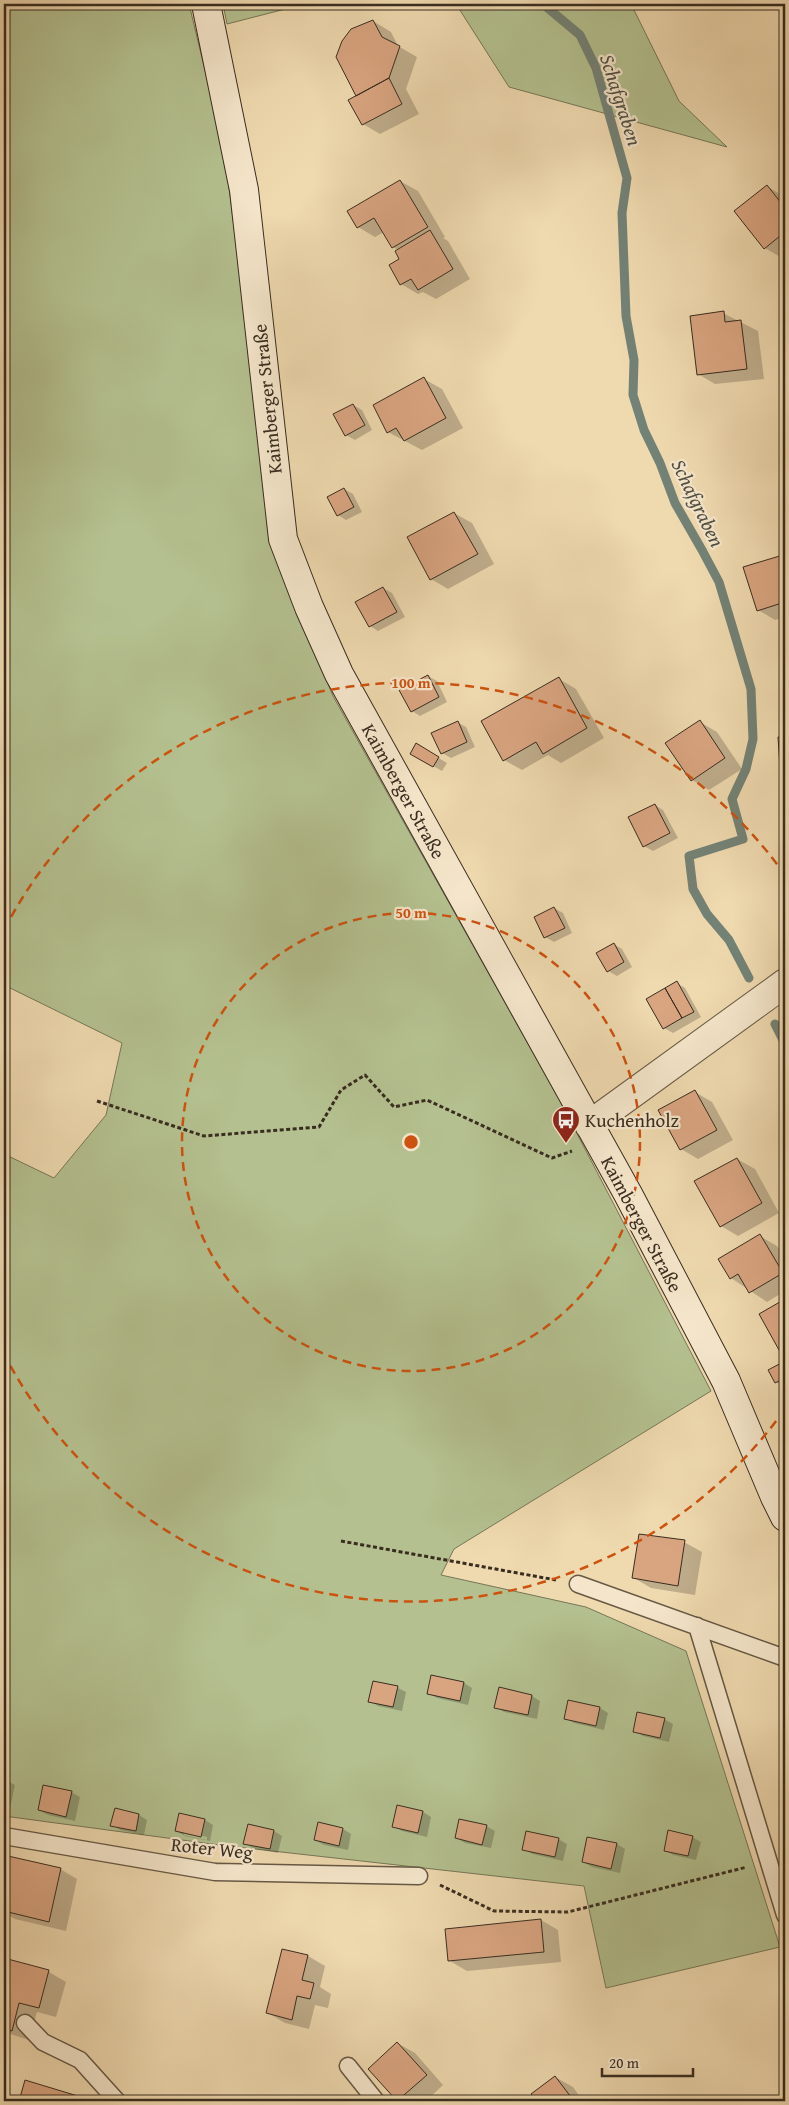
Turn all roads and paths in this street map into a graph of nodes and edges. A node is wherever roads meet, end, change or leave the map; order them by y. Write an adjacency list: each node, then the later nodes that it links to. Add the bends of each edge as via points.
1 (206, 4): 4 (main road, Kaimberger Straße, via 244,190 283,539 339,674)
2 (785, 983): 4 (main road)
3 (98, 1101): 4 (path, via 204,1136 319,1127 341,1090 365,1075 394,1107 427,1100 552,1158)
4 (594, 1134): 5 (main road, Kaimberger Straße, via 726,1381)
5 (785, 1517)
6 (340, 1541): 7 (path)
7 (578, 1584): 8 (lane)
8 (696, 1626): 9 (lane); 11 (lane)
9 (785, 1658)
10 (4, 1836): 12 (lane, Roter Weg, via 215,1872)
11 (769, 1861): 12 (path, via 568,1912 494,1911); 13 (lane)
12 (419, 1876)
13 (785, 1915)
14 (25, 2023): 16 (lane, via 43,2042 80,2060)
15 (348, 2066): 17 (lane)
16 (117, 2101)
17 (376, 2101)

